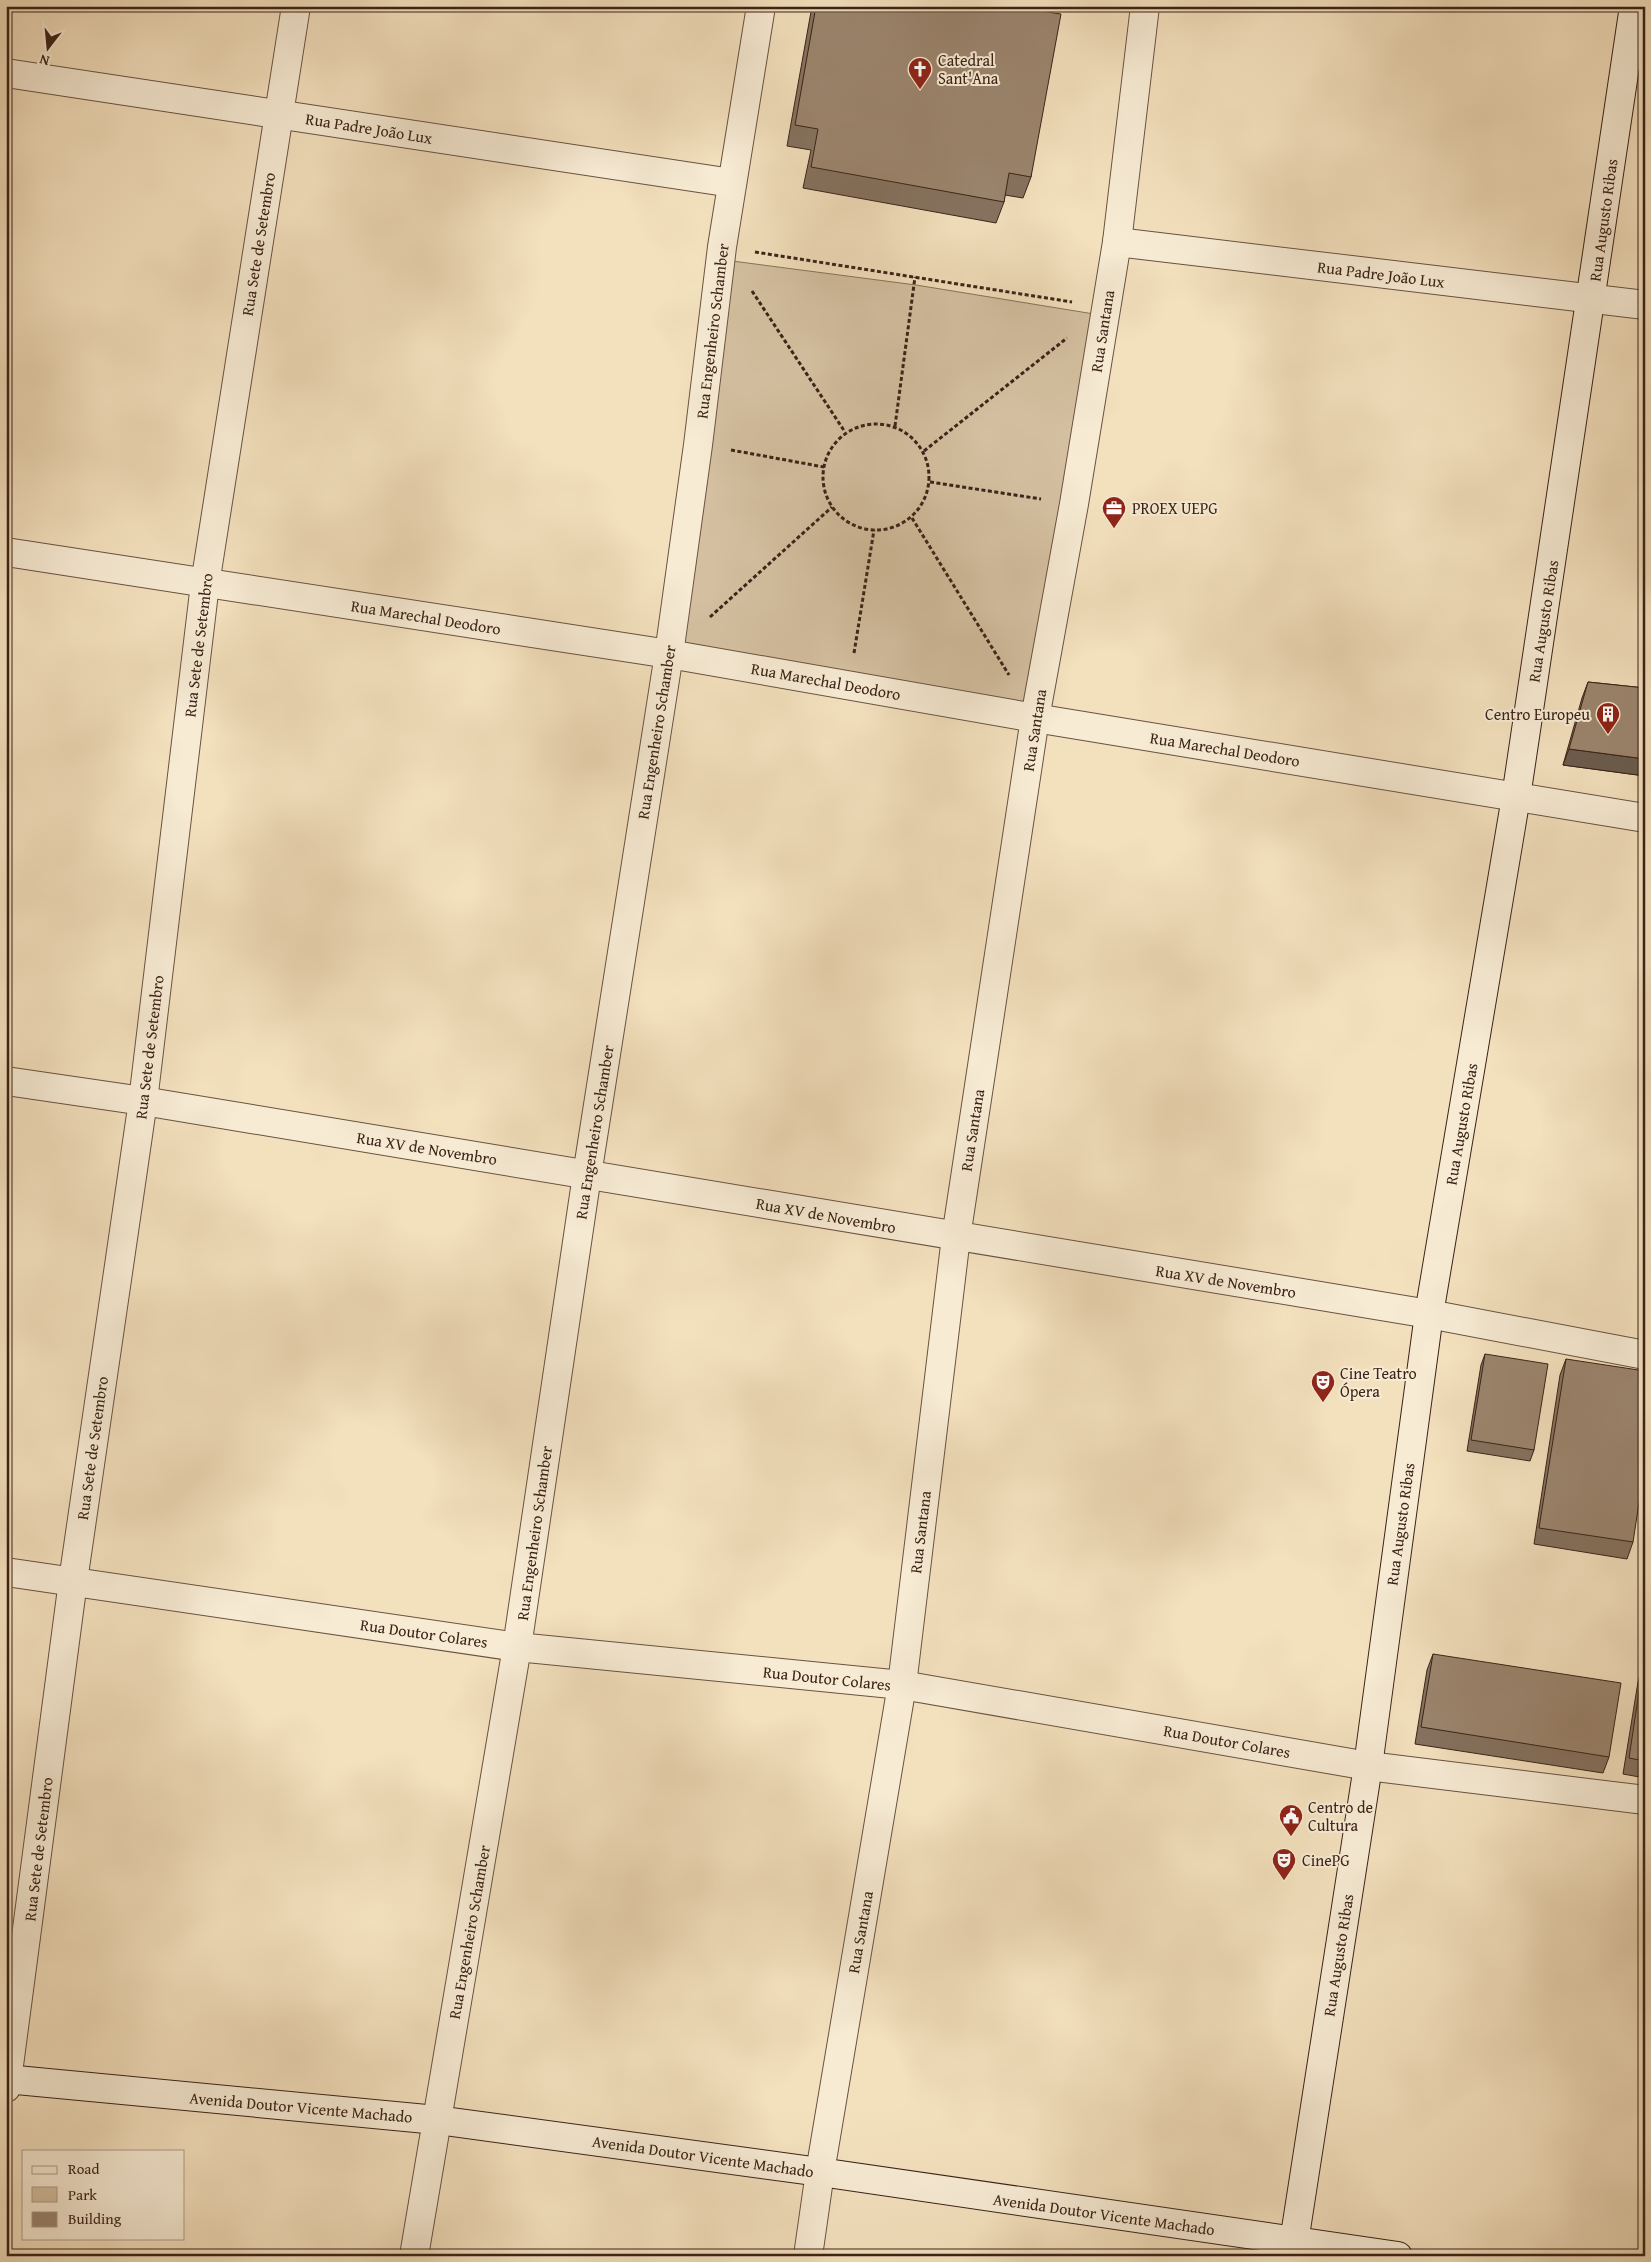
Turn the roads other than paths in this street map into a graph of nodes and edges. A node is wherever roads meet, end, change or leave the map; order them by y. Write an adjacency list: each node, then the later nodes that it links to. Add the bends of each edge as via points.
1 (296, 6): 6 (street, Rua Sete de Setembro)
2 (761, 6): 7 (street, Rua Engenheiro Schamber)
3 (1145, 6): 8 (street, Rua Santana)
4 (1634, 6): 9 (street, Rua Augusto Ribas)
5 (6, 73): 6 (street, Rua Padre João Lux)
6 (279, 114): 7 (street, Rua Padre João Lux); 12 (street, Rua Sete de Setembro)
7 (732, 183): 13 (street, Rua Engenheiro Schamber)
8 (1117, 242): 9 (street, Rua Padre João Lux); 14 (street, Rua Santana)
9 (1591, 300): 10 (street, Rua Padre João Lux); 15 (street, Rua Augusto Ribas)
10 (1645, 305)
11 (6, 552): 12 (street, Rua Marechal Deodoro)
12 (205, 584): 13 (street, Rua Marechal Deodoro); 18 (street, Rua Sete de Setembro)
13 (668, 654): 14 (street, Rua Marechal Deodoro); 19 (street, Rua Engenheiro Schamber)
14 (1035, 718): 15 (street, Rua Marechal Deodoro); 20 (street, Rua Santana)
15 (1516, 797): 16 (street, Rua Marechal Deodoro); 21 (street, Rua Augusto Ribas)
16 (1645, 818)
17 (6, 1081): 18 (street, Rua XV de Novembro)
18 (143, 1101): 19 (street, Rua XV de Novembro); 24 (street, Rua Sete de Setembro)
19 (587, 1175): 20 (street, Rua XV de Novembro); 25 (street, Rua Engenheiro Schamber)
20 (956, 1237): 21 (street, Rua XV de Novembro); 26 (street, Rua Santana)
21 (1429, 1314): 22 (street, Rua XV de Novembro); 27 (street, Rua Augusto Ribas)
22 (1645, 1354)
23 (6, 1572): 24 (street, Rua Doutor Colares)
24 (73, 1581): 25 (street, Rua Doutor Colares); 29 (street, Rua Sete de Setembro)
25 (517, 1647): 26 (street, Rua Doutor Colares); 30 (street, Rua Engenheiro Schamber)
26 (902, 1685): 27 (street, Rua Doutor Colares); 31 (street, Rua Santana)
27 (1368, 1766): 28 (street, Rua Doutor Colares); 32 (street, Rua Augusto Ribas)
28 (1645, 1800)
29 (7, 2082): 30 (street, Avenida Doutor Vicente Machado)
30 (437, 2120): 31 (street, Avenida Doutor Vicente Machado); 33 (street, Rua Engenheiro Schamber)
31 (820, 2172): 32 (street, Avenida Doutor Vicente Machado); 34 (street, Rua Santana)
32 (1294, 2242): 35 (street, Avenida Doutor Vicente Machado)
33 (414, 2256)
34 (808, 2256)
35 (1398, 2256)

